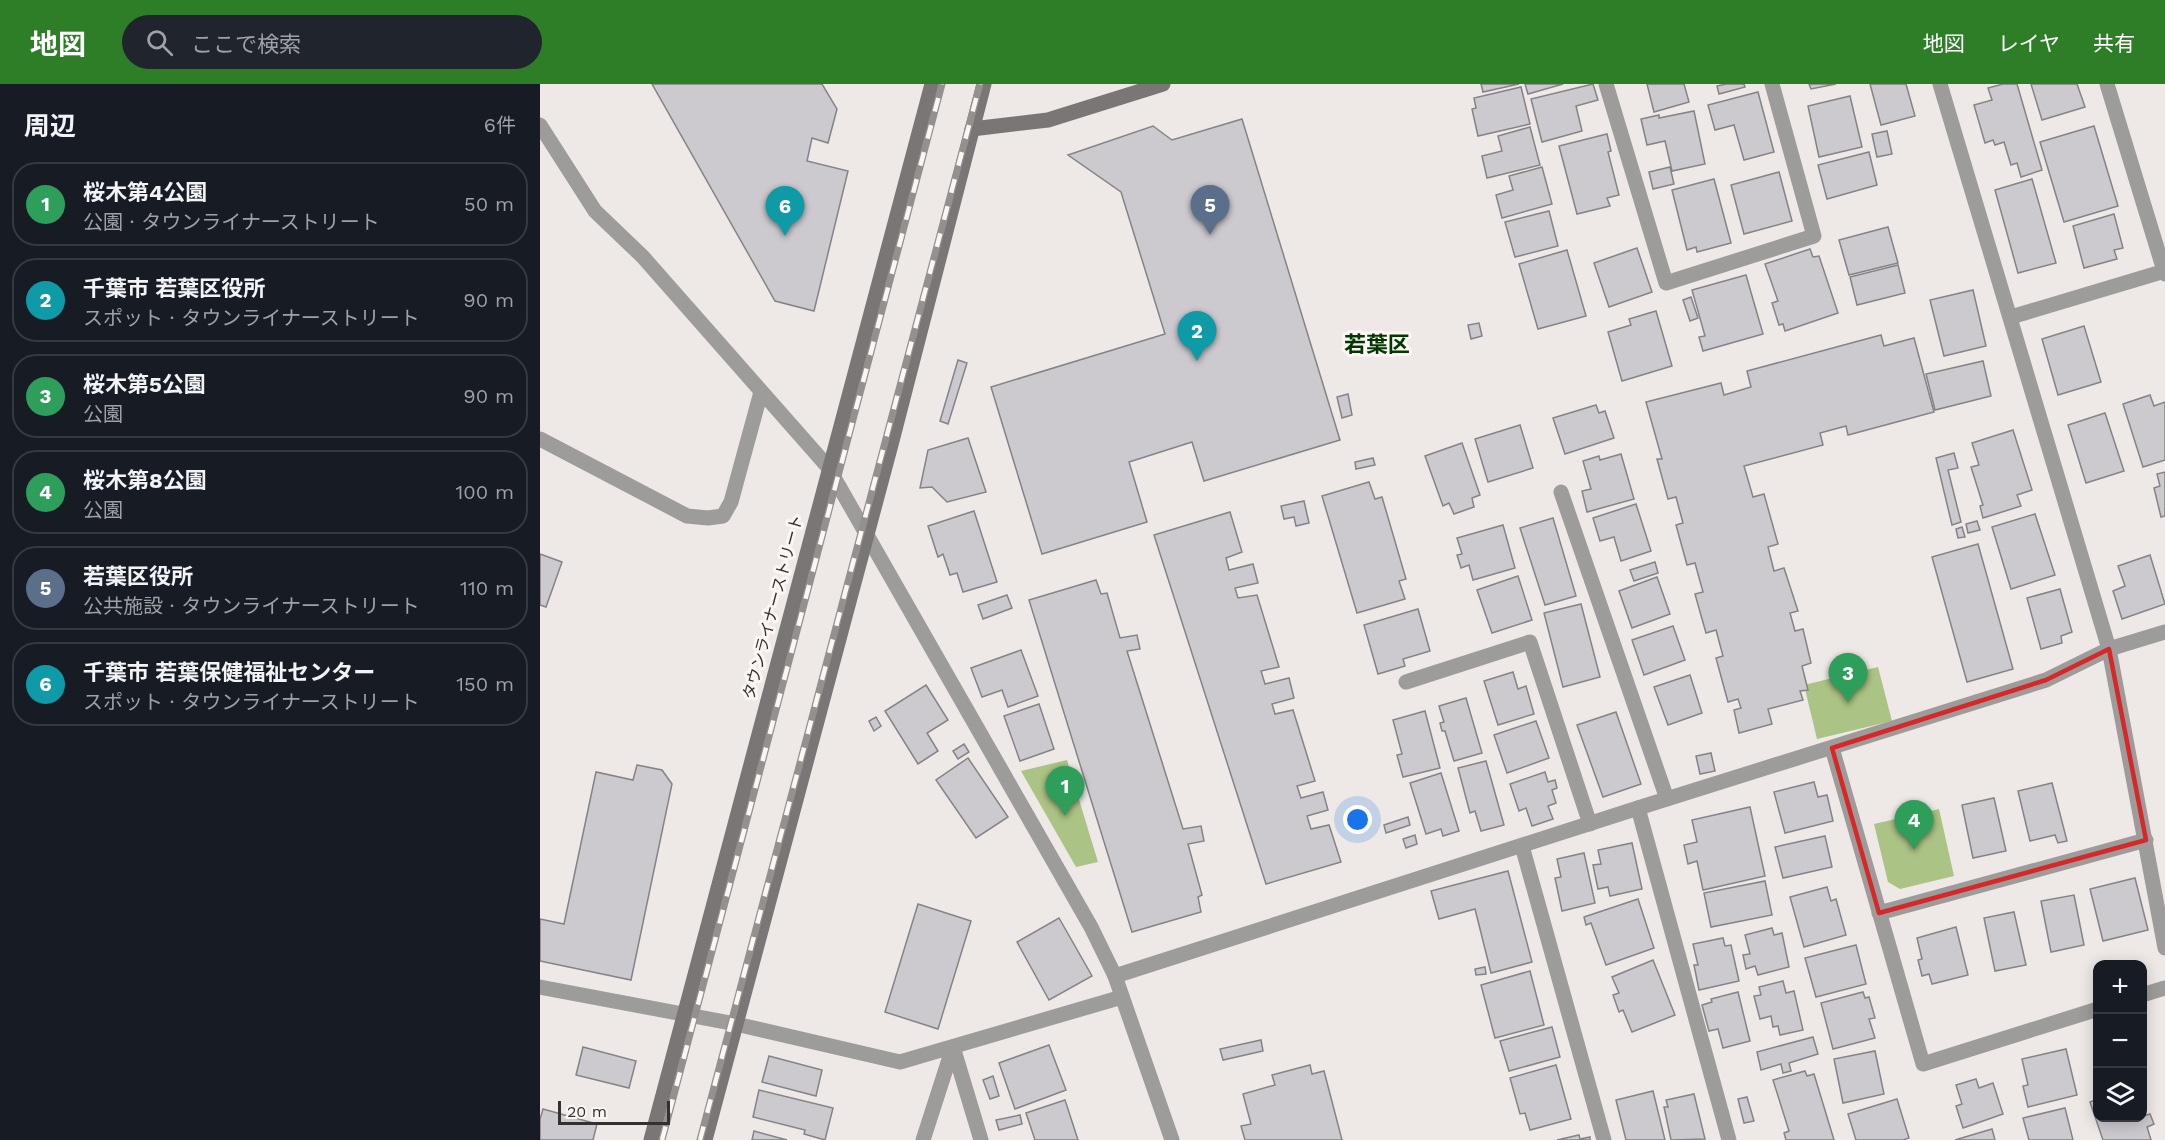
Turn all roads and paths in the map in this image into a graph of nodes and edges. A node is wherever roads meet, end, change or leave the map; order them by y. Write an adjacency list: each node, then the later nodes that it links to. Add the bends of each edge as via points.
1 (932, 84): 14 (street, タウンライナーストリート)
2 (984, 84): 9 (street)
3 (1162, 84): 9 (street, via 1048,120)
4 (1606, 84): 5 (street, via 1666,284 1814,236)
5 (1772, 84)
6 (1940, 84): 11 (street)
7 (2107, 84): 10 (street)
8 (540, 125): 12 (street, via 595,211 643,257)
9 (972, 129): 16 (street)
10 (2165, 272): 11 (street)
11 (2011, 317): 18 (street)
12 (761, 392): 13 (street, via 731,502 723,516 687,516); 14 (street)
13 (540, 439)
14 (828, 467): 16 (street); 34 (street, タウンライナーストリート)
15 (1561, 492): 21 (street)
16 (867, 536): 28 (street, via 1091,927); 35 (street)
17 (2165, 632): 18 (street)
18 (2109, 649): 20 (street, via 2046,680); 24 (street)
19 (1406, 682): 23 (street, via 1530,642)
20 (1832, 748): 21 (street); 26 (street)
21 (1667, 799): 22 (street)
22 (1638, 808): 23 (street); 43 (street)
23 (1590, 824): 25 (street)
24 (2146, 840): 26 (street); 27 (street)
25 (1522, 846): 28 (street); 42 (street)
26 (1880, 913): 33 (street, via 1923,1064)
27 (2165, 948)
28 (1115, 976): 32 (street)
29 (540, 987): 34 (street)
30 (2165, 988): 31 (street)
31 (2147, 993)
32 (1122, 997): 36 (street); 41 (street)
33 (2093, 1010)
34 (684, 1014): 35 (street); 37 (street, タウンライナーストリート)
35 (736, 1024): 36 (street, via 900,1062); 38 (street)
36 (953, 1047): 39 (street); 40 (street)
37 (651, 1140)
38 (705, 1140)
39 (923, 1140)
40 (981, 1140)
41 (1172, 1140)
42 (1605, 1140)
43 (1729, 1140)

